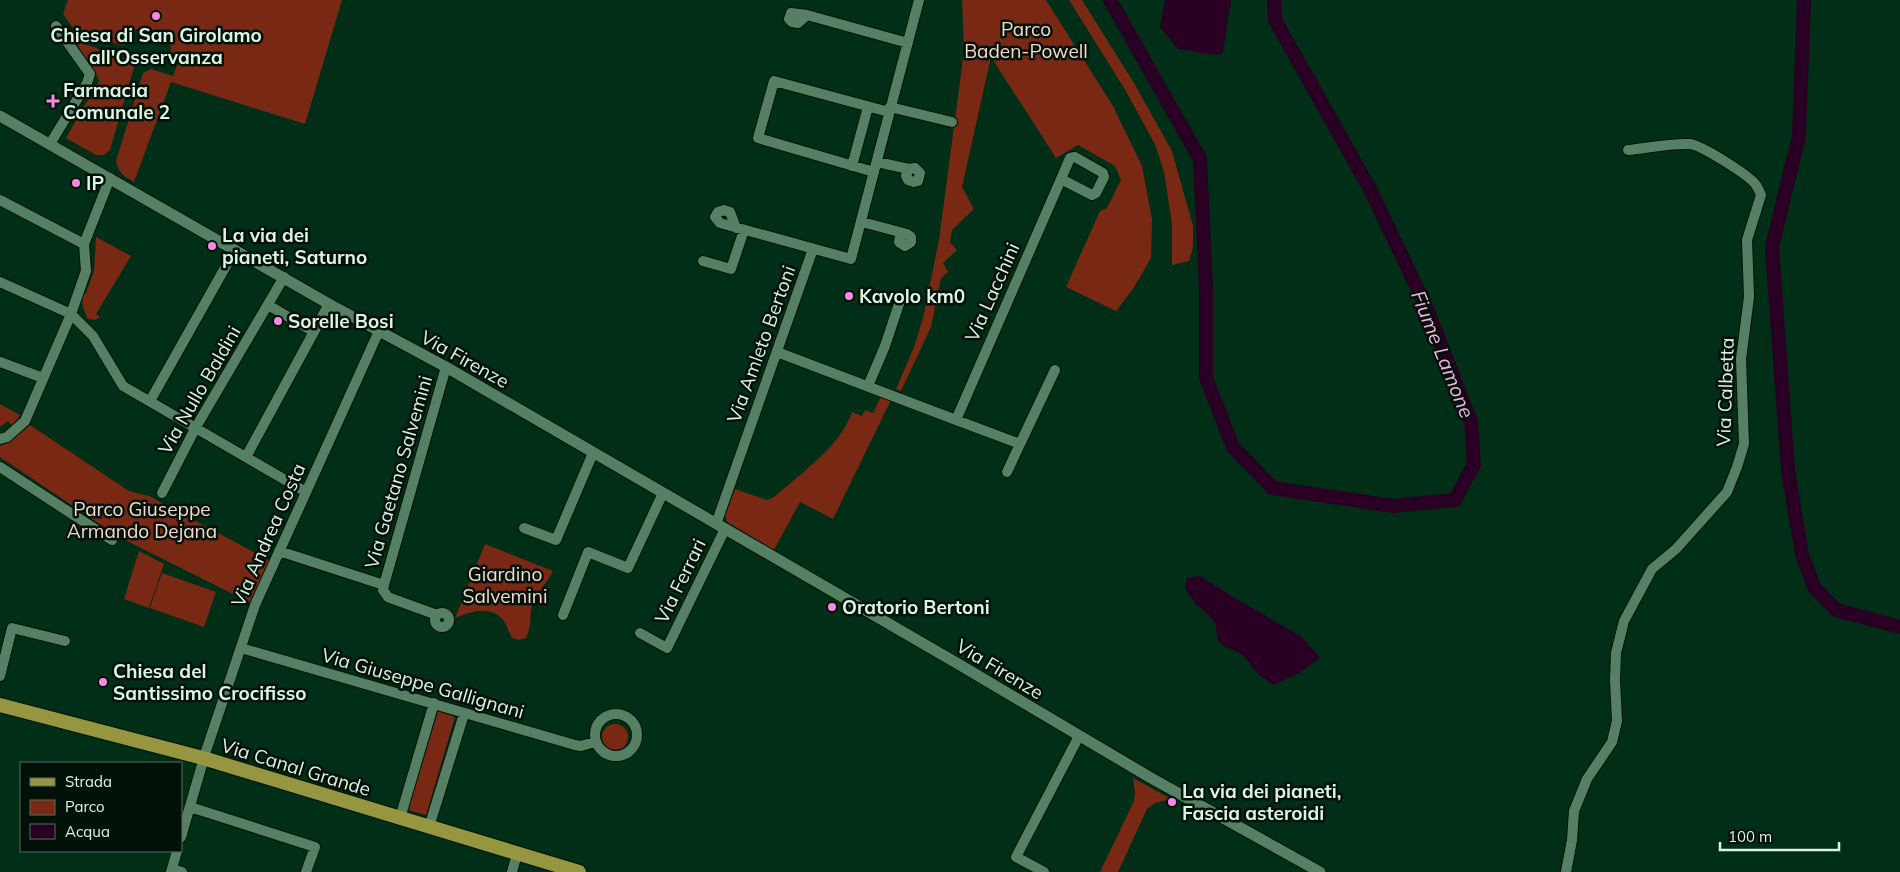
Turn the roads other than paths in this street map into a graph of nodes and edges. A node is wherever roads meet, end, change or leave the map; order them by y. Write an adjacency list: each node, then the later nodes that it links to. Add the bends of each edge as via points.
1 (919, 0): 4 (street, Via Amleto Bertoni)
2 (807, 15): 4 (street)
3 (56, 26): 9 (street, via 90,74)
4 (908, 43): 6 (street, Via Amleto Bertoni)
5 (868, 106): 6 (street); 11 (street); 11 (street, via 774,81 758,138)
6 (889, 110): 8 (street); 12 (street, Via Amleto Bertoni)
7 (0, 116): 9 (street, Via Firenze)
8 (952, 122)
9 (50, 144): 14 (street, Via Firenze)
10 (1628, 150): 80 (street, Via Calbetta, via 1698,146 1756,184 1761,195 1748,240 1749,297 1740,358 1744,444 1727,492 1676,549 1652,569 1624,621 1616,653 1617,722 1612,742 1587,779 1574,811)
11 (852, 166): 12 (street)
12 (876, 167): 13 (street); 17 (street, Via Amleto Bertoni)
13 (909, 170)
14 (110, 178): 19 (street); 21 (street, Via Firenze)
15 (1061, 179): 38 (street, Via Lacchini)
16 (0, 200): 19 (street)
17 (862, 222): 18 (street); 20 (street, Via Amleto Bertoni, via 851,259)
18 (904, 234)
19 (84, 244): 28 (street, via 86,272)
20 (813, 249): 22 (street, via 740,229 731,269); 31 (street, Via Amleto Bertoni)
21 (236, 250): 23 (street, Via Firenze); 37 (street)
22 (703, 261)
23 (284, 277): 25 (street, Via Firenze); 27 (street, Via Nullo Baldini)
24 (0, 282): 28 (street)
25 (330, 304): 29 (street, Via Firenze); 30 (street)
26 (899, 304): 36 (street)
27 (268, 305): 30 (street); 39 (street, Via Nullo Baldini)
28 (71, 314): 35 (street); 37 (street, via 92,336 123,386)
29 (379, 331): 33 (street, Via Firenze); 46 (street, Via Andrea Costa)
30 (314, 332): 43 (street)
31 (777, 352): 36 (street); 49 (street, Via Amleto Bertoni)
32 (0, 362): 35 (street)
33 (446, 367): 42 (street, Via Firenze); 53 (street, Via Gaetano Salvemini)
34 (1055, 370): 41 (street)
35 (43, 378): 40 (street, via 25,421)
36 (868, 386): 38 (street)
37 (150, 401): 39 (street)
38 (956, 420): 41 (street)
39 (196, 427): 43 (street); 47 (street, Via Nullo Baldini)
40 (0, 439)
41 (1020, 444): 45 (street)
42 (593, 453): 48 (street, Via Firenze); 50 (street, via 556,540)
43 (246, 457): 46 (street)
44 (0, 467): 51 (street)
45 (1007, 472)
46 (306, 492): 52 (street, Via Andrea Costa)
47 (162, 493)
48 (663, 494): 49 (street, Via Firenze); 55 (street, via 628,568 588,552)
49 (720, 527): 56 (street, Via Ferrari, via 667,648); 63 (street, Via Firenze)
50 (524, 528)
51 (112, 540)
52 (279, 551): 53 (street, Via Gaetano Salvemini); 58 (street, Via Andrea Costa, via 255,604)
53 (384, 585): 54 (street, Via Gaetano Salvemini, via 383,590 388,597)
54 (436, 615)
55 (563, 615)
56 (640, 633)
57 (65, 641): 59 (street, via 12,628)
58 (241, 648): 60 (street, Via Giuseppe Gallignani); 65 (street, Via Andrea Costa)
59 (0, 676)
60 (434, 704): 62 (street, Via Giuseppe Gallignani); 67 (street)
61 (0, 705): 65 (main road, Via Canal Grande)
62 (464, 714): 64 (street, Via Giuseppe Gallignani, via 575,745); 68 (street)
63 (1079, 736): 72 (street, Via Firenze); 78 (street, via 1016,858)
64 (596, 742): 64 (street, via 604,753 611,756 626,754 636,744 636,729 629,718 609,714 598,722)
65 (204, 758): 66 (street, Via Andrea Costa); 67 (main road, Via Canal Grande)
66 (190, 807): 69 (street, Via Andrea Costa); 75 (street, via 315,847)
67 (400, 818): 68 (main road, Via Canal Grande)
68 (429, 827): 71 (main road, Via Canal Grande)
69 (182, 834)
70 (177, 852): 73 (street)
71 (517, 854): 76 (street); 77 (main road, Via Canal Grande)
72 (1301, 867): 79 (street, Via Firenze)
73 (171, 870): 74 (street)
74 (182, 872)
75 (306, 872)
76 (512, 872)
77 (579, 872)
78 (1044, 872)
79 (1320, 872)
80 (1566, 872)

